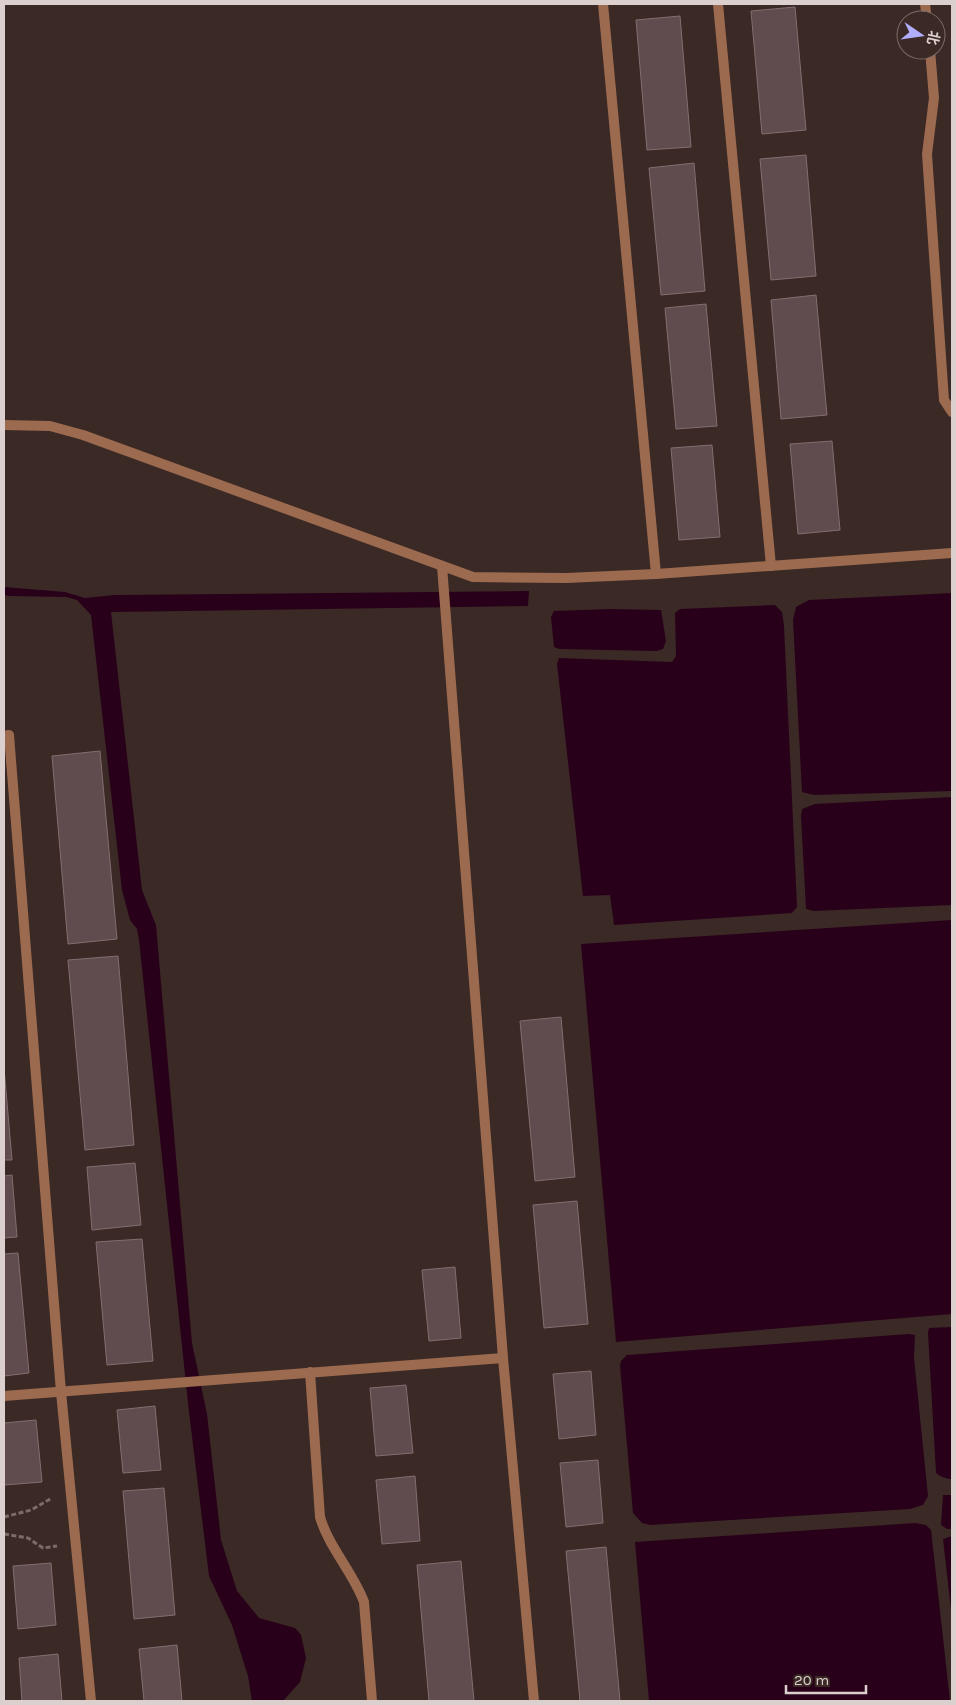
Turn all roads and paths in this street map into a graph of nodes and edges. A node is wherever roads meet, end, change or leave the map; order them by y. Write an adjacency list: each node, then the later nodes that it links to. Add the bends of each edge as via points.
1 (603, 4): 9 (street)
2 (718, 4): 8 (street)
3 (931, 60): 4 (street, via 934,98 927,154 944,400)
4 (952, 412)
5 (4, 425): 7 (street, via 50,426 83,435)
6 (952, 553): 8 (street)
7 (442, 566): 9 (street, via 473,577 566,578); 11 (street)
8 (771, 566): 9 (street)
9 (656, 574)
10 (4, 736): 13 (street, via 9,736)
11 (503, 1358): 12 (street); 21 (street)
12 (310, 1372): 13 (street); 20 (street, via 320,1518 324,1532 359,1588 364,1602)
13 (61, 1392): 14 (street); 15 (street)
14 (4, 1396)
15 (70, 1489): 16 (path, via 56,1493 47,1503 31,1510); 18 (street)
16 (4, 1517)
17 (4, 1534): 18 (path, via 28,1538 43,1548)
18 (75, 1543): 19 (street)
19 (91, 1701)
20 (372, 1701)
21 (534, 1701)

